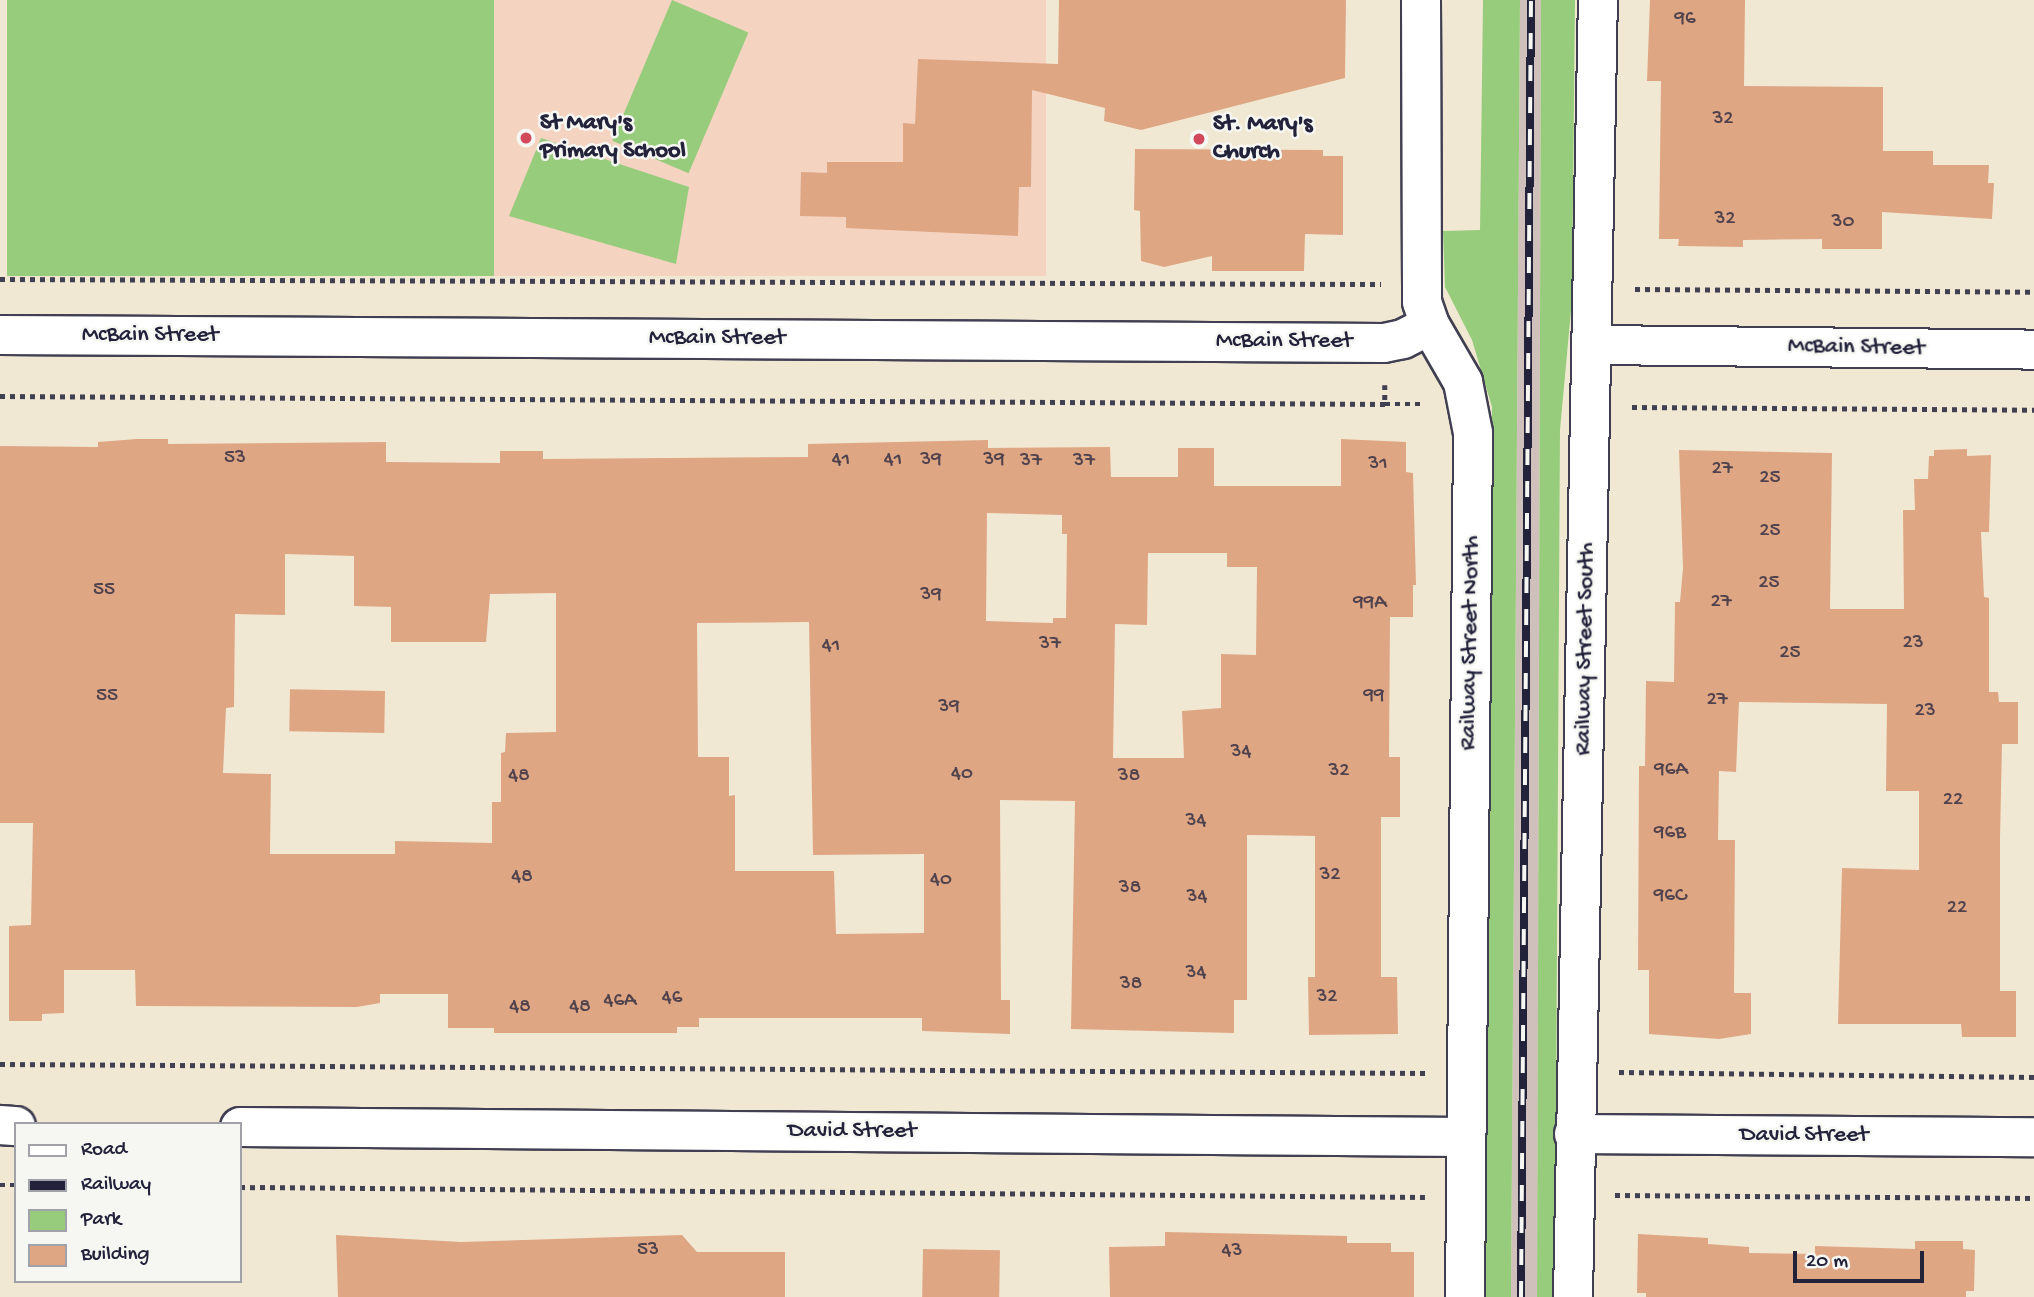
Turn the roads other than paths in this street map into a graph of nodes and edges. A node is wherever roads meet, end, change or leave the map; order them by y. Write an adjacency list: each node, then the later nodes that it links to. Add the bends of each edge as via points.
1 (1421, 0): 3 (street, Railway Street North, via 1420,275)
2 (1598, 0): 5 (street, Railway Street South)
3 (1430, 325): 4 (street, McBain Street, via 1384,343); 9 (street, Railway Street North, via 1463,382 1473,433)
4 (0, 335)
5 (1594, 345): 6 (street, McBain Street); 8 (street, Railway Street South)
6 (2034, 350)
7 (242, 1127): 9 (street, David Street)
8 (1574, 1134): 10 (street, David Street); 12 (street, Railway Street South)
9 (1447, 1137): 11 (street, Railway Street North)
10 (2034, 1137)
11 (1465, 1297)
12 (1573, 1297)

